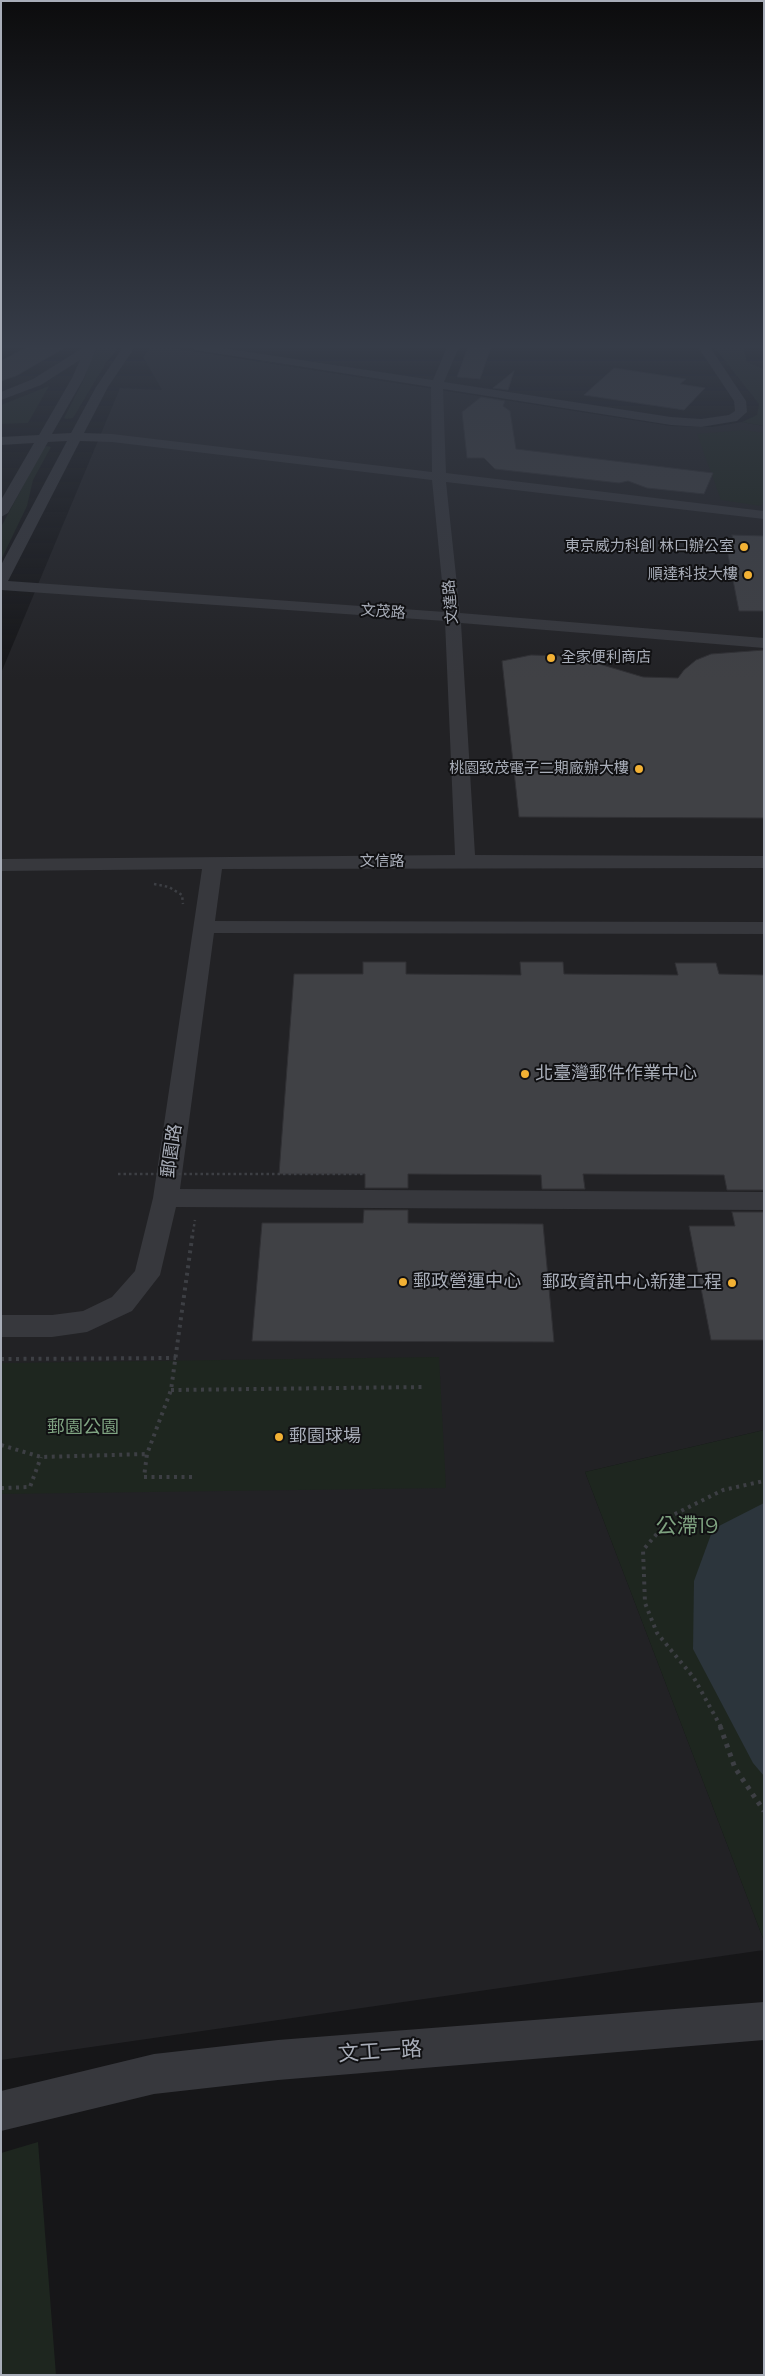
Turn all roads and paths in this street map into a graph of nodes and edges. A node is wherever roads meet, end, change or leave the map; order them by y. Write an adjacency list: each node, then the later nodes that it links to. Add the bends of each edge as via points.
1 (32, 458): 6 (street)
2 (64, 458): 8 (street)
3 (283, 458): 5 (street)
4 (439, 458): 5 (street, 文達路)
5 (439, 478): 7 (street); 10 (street, 文達路)
6 (1, 513)
7 (764, 515)
8 (1, 580)
9 (1, 584): 10 (street, 文茂路)
10 (453, 618): 11 (street, 文茂路); 12 (street, 文達路)
11 (764, 643)
12 (465, 861): 13 (street, 文信路); 14 (street, 文信路)
13 (764, 862)
14 (213, 863): 15 (street, 文信路); 18 (street, 郵園路)
15 (1, 865)
16 (153, 884): 17 (path, via 169,887 182,895)
17 (183, 907)
18 (204, 926): 19 (street); 24 (street, 郵園路)
19 (764, 928)
20 (144, 1172): 23 (path)
21 (118, 1174): 22 (path, bridge)
22 (365, 1174)
23 (142, 1182)
24 (166, 1198): 25 (street); 27 (street, 郵園路, via 146,1275 122,1304 87,1321 52,1326)
25 (764, 1201)
26 (195, 1216): 28 (path)
27 (1, 1326)
28 (176, 1358): 29 (path); 31 (path)
29 (1, 1359)
30 (425, 1387): 31 (path)
31 (171, 1390): 33 (path)
32 (1, 1445): 34 (path)
33 (147, 1454): 34 (path); 35 (path, via 144,1477)
34 (41, 1457): 37 (path, via 30,1487)
35 (192, 1477)
36 (764, 1481): 38 (path, via 723,1490 674,1515 643,1550 645,1603 657,1633 694,1678 718,1719 735,1768)
37 (1, 1488)
38 (764, 1810)
39 (764, 2021): 40 (street, 文工一路, via 278,2060 154,2074)
40 (1, 2111)

